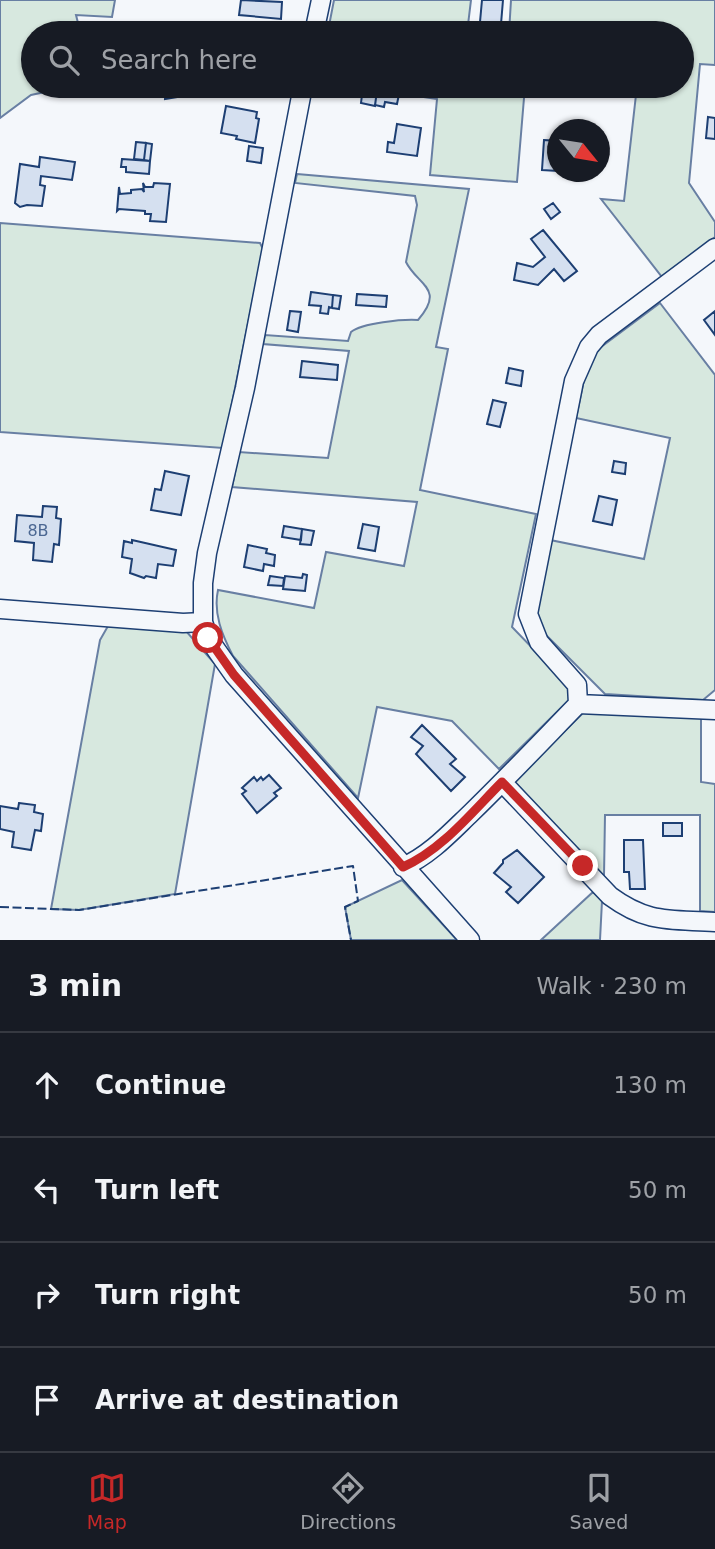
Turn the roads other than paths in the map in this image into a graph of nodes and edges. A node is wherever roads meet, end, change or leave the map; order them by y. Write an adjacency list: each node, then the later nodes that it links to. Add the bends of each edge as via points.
1 (321, 0): 2 (street)
2 (317, 21)
3 (301, 98): 6 (street, via 245,388 207,553)
4 (715, 248): 7 (street, via 599,335 574,381 528,614 539,642 577,685)
5 (0, 609): 6 (street)
6 (202, 622): 10 (street, via 234,675)
7 (578, 704): 8 (street); 9 (street)
8 (715, 710)
9 (502, 782): 10 (street, via 433,849); 11 (street, via 629,910 649,918)
10 (403, 867): 12 (street)
11 (715, 922)
12 (470, 940)

